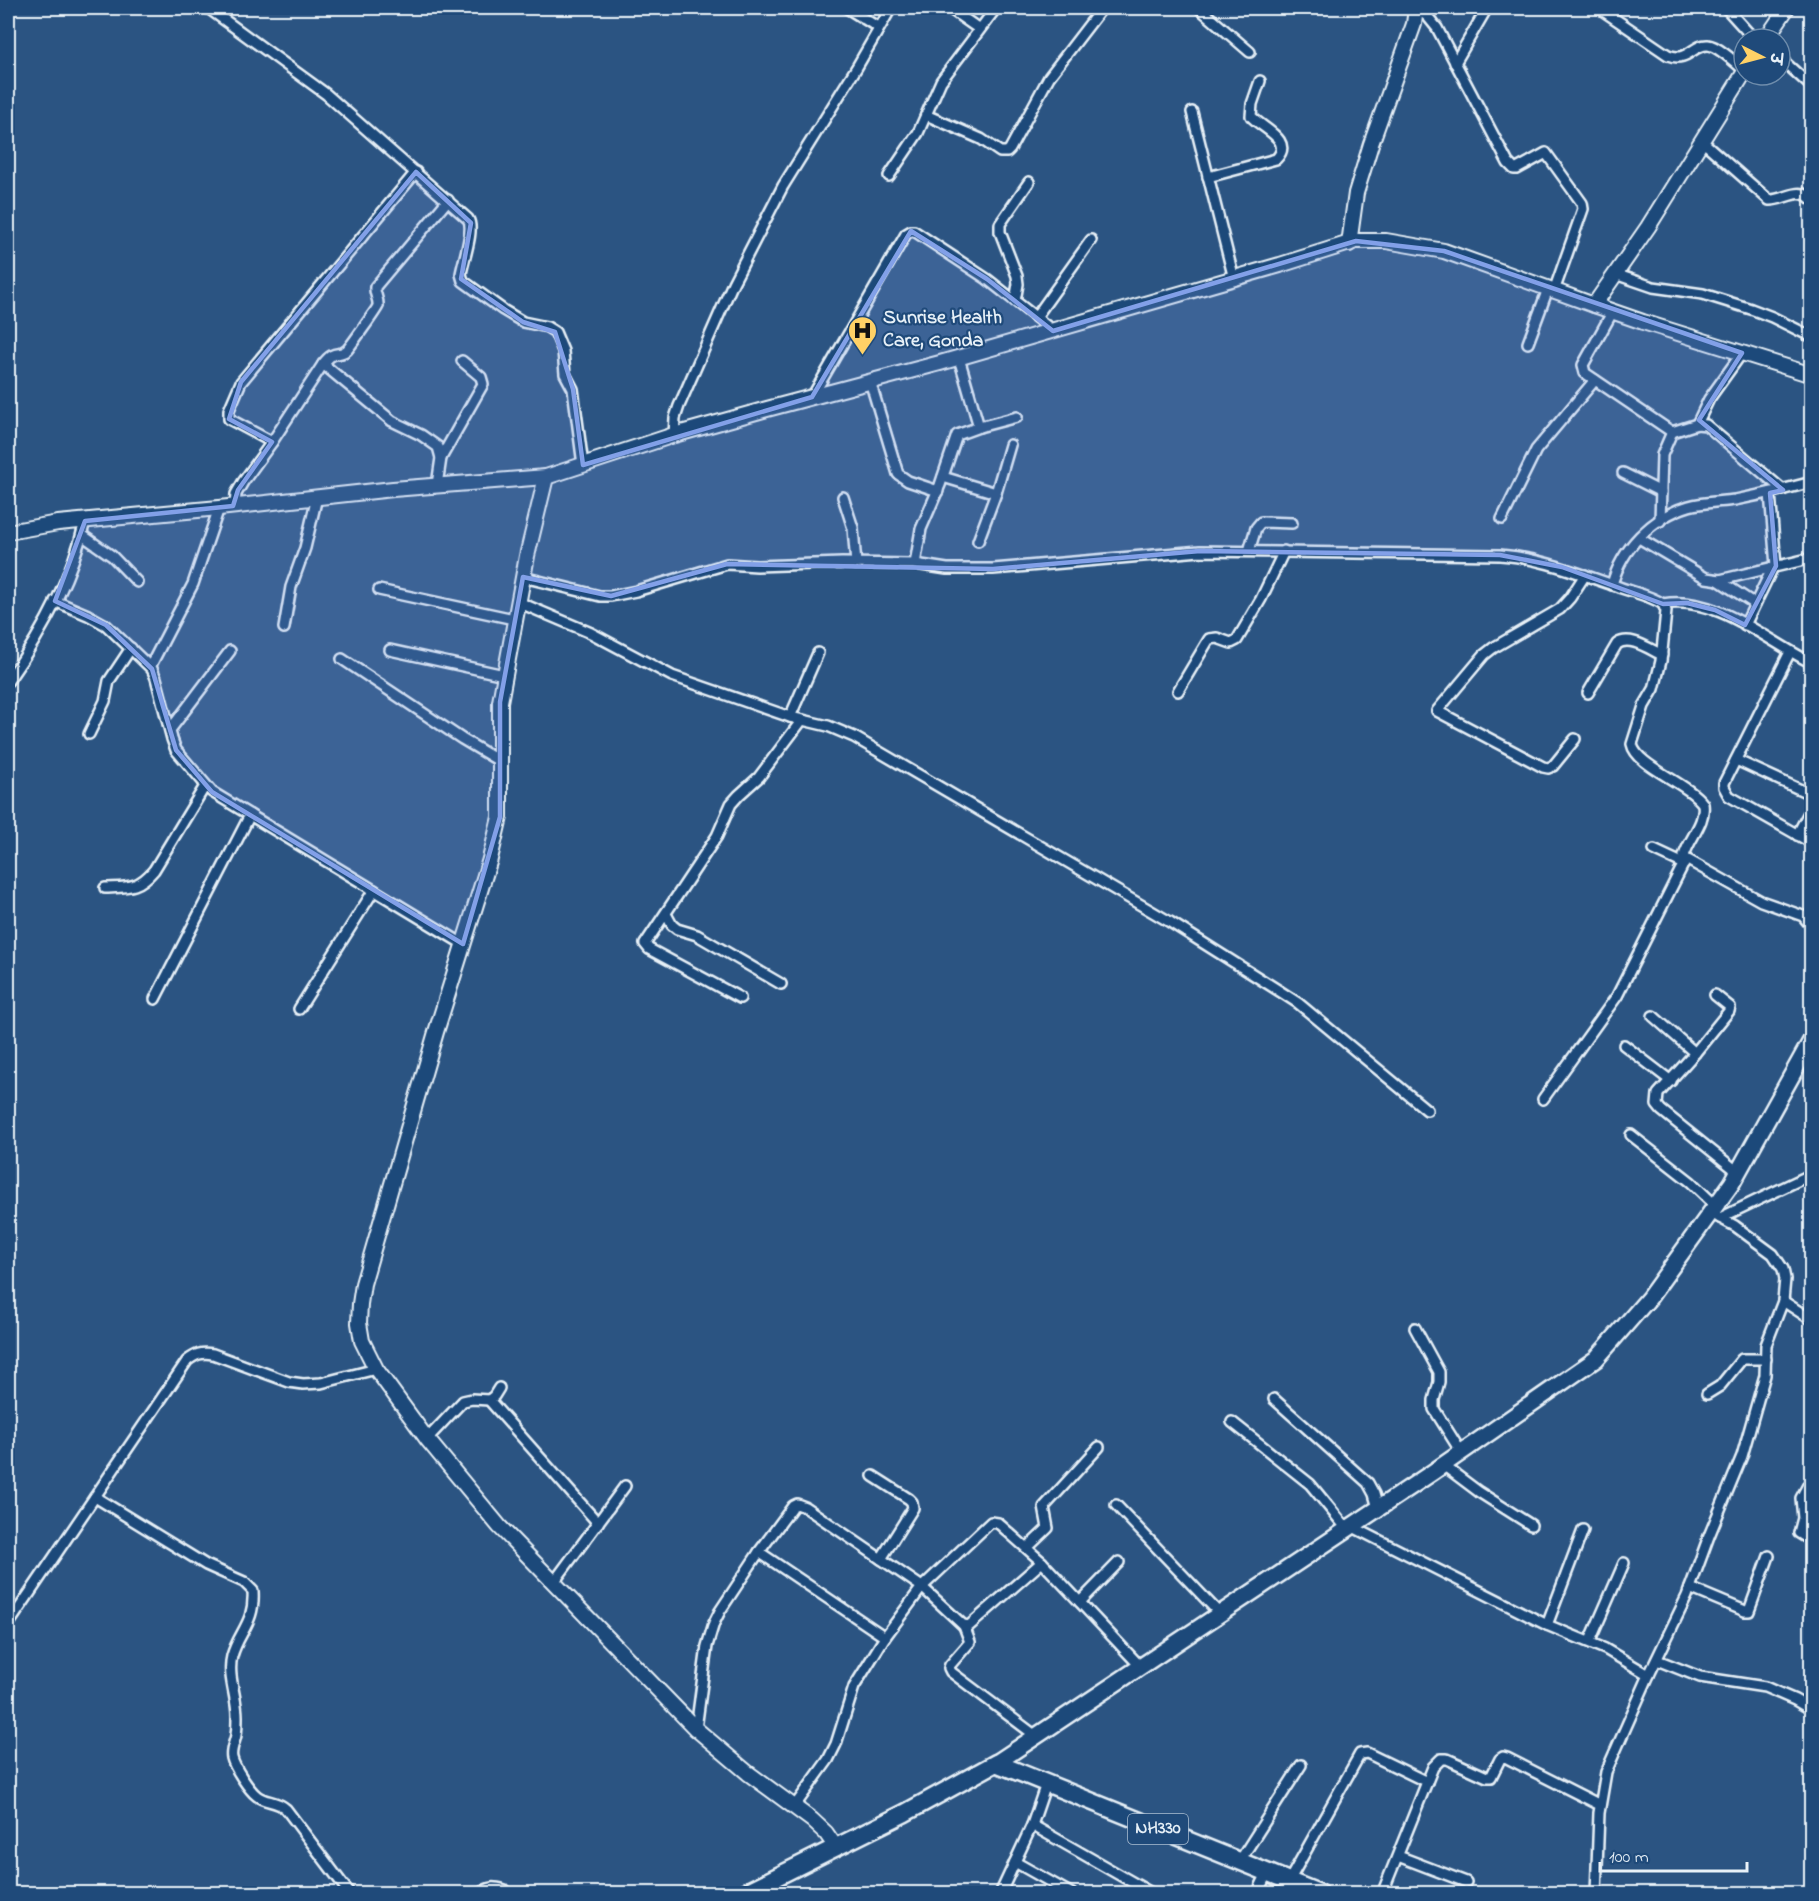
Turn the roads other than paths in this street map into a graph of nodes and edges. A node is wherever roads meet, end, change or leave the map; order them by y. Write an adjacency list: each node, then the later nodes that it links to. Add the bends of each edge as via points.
1 (208, 8): 27 (street, via 326,94)
2 (847, 8): 15 (street)
3 (891, 8): 15 (street)
4 (949, 8): 16 (street)
5 (996, 8): 16 (street)
6 (1102, 8): 25 (street, via 1049,77 1007,152)
7 (1199, 8): 17 (street)
8 (1487, 8): 19 (street)
9 (1599, 8): 18 (street, via 1675,57 1712,46)
10 (1726, 8): 13 (street)
11 (1787, 8): 14 (main road)
12 (1422, 9): 19 (street); 34 (main road, via 1374,134 1356,193)
13 (1743, 27)
14 (1774, 27)
15 (879, 28): 57 (street, via 783,186 733,283 679,406)
16 (980, 29): 25 (street, via 941,81)
17 (1250, 52)
18 (1732, 62)
19 (1455, 63): 37 (street, via 1508,163 1517,169 1546,153 1582,202 1583,209)
20 (1792, 69): 23 (street)
21 (1260, 81): 29 (street, via 1251,116 1279,138 1279,156)
22 (1734, 87): 26 (main road)
23 (1812, 87)
24 (1192, 112): 29 (street)
25 (926, 115): 28 (street)
26 (1701, 140): 32 (street, via 1769,200 1802,193); 35 (main road)
27 (416, 172): 31 (street); 58 (street, via 241,382 229,419)
28 (890, 176)
29 (1208, 177): 36 (street)
30 (1029, 182): 38 (street, via 1000,224 1017,276)
31 (448, 200): 48 (street, via 375,287 375,313 348,349 329,356); 61 (street, via 471,223 463,281 523,322 555,332 565,374 573,389)
32 (1812, 200)
33 (1091, 240): 41 (street)
34 (1349, 243): 36 (main road); 37 (main road, via 1386,241 1444,251)
35 (1615, 274): 39 (main road); 43 (street, via 1653,287 1703,294 1751,309)
36 (1234, 279): 42 (main road)
37 (1551, 290): 39 (main road); 44 (street)
38 (1015, 301): 41 (street); 52 (street, via 914,231 908,232)
39 (1594, 305): 40 (main road)
40 (1613, 311): 45 (main road); 50 (street, via 1583,365 1585,373)
41 (1036, 318): 42 (street)
42 (1053, 330): 46 (main road)
43 (1812, 337)
44 (1528, 343)
45 (1742, 353): 49 (main road); 54 (street, via 1709,399)
46 (959, 358): 51 (main road); 55 (street)
47 (462, 361): 60 (street, via 481,376 483,384)
48 (323, 364): 58 (street); 60 (street, via 392,422 433,442)
49 (1812, 375)
50 (1595, 380): 56 (street); 76 (street, via 1536,450)
51 (870, 381): 52 (main road); 68 (street, via 898,474)
52 (812, 397): 57 (main road)
53 (1017, 417): 55 (street)
54 (1697, 424): 56 (street); 67 (street, via 1706,425)
55 (979, 427): 64 (street, via 957,435)
56 (1672, 432): 69 (street, via 1662,455)
57 (674, 435): 61 (main road)
58 (272, 442): 74 (street, via 238,490)
59 (1010, 445): 70 (street)
60 (441, 458): 66 (street)
61 (583, 465): 63 (main road)
62 (1623, 473): 69 (street)
63 (546, 477): 66 (main road); 91 (main road)
64 (943, 477): 68 (street); 70 (street)
65 (1812, 482): 67 (street)
66 (437, 485): 72 (main road)
67 (1784, 490): 71 (street)
68 (938, 491): 88 (street, via 921,529)
69 (1661, 492): 78 (street)
70 (996, 493): 83 (street)
71 (1770, 493): 78 (street, via 1690,506); 89 (street)
72 (318, 497): 74 (main road); 102 (street, via 291,587)
73 (843, 497): 87 (street, via 853,528)
74 (235, 506): 75 (main road)
75 (219, 508): 77 (main road); 111 (street, via 193,584)
76 (1502, 519)
77 (85, 520): 80 (main road); 81 (street)
78 (1660, 521): 82 (street)
79 (1292, 523): 84 (street, via 1260,522)
80 (8, 532)
81 (82, 535): 93 (street, via 112,556); 96 (street)
82 (1639, 538): 92 (street, via 1706,578); 94 (street, via 1625,552)
83 (978, 541)
84 (1249, 551): 85 (street); 88 (street, via 1200,551 993,569)
85 (1284, 551): 90 (street, via 1522,557); 114 (street, via 1237,640 1232,643 1209,639)
86 (1812, 558): 89 (street)
87 (856, 564): 88 (street); 91 (street, via 727,564 611,596)
88 (915, 564)
89 (1775, 567): 92 (street); 99 (street)
90 (1585, 575): 94 (street); 120 (street, via 1560,609 1484,655 1437,711 1543,767 1553,766)
91 (523, 578): 97 (main road)
92 (1718, 580): 99 (street)
93 (137, 582)
94 (1612, 585): 98 (street)
95 (379, 590): 100 (street)
96 (56, 601): 103 (street, via 106,625); 113 (street)
97 (518, 602): 100 (main road); 116 (street, via 591,633 672,675)
98 (1663, 604): 101 (street, via 1687,603 1715,610); 108 (street, via 1666,611)
99 (1755, 604): 101 (street)
100 (514, 619): 112 (main road)
101 (1745, 625): 106 (street)
102 (284, 628)
103 (131, 648): 111 (street); 119 (street, via 109,681 105,701)
104 (390, 650): 112 (street)
105 (230, 651): 118 (street)
106 (1790, 652): 110 (street); 121 (street)
107 (818, 653): 116 (street)
108 (1662, 655): 115 (street, via 1621,641); 130 (street, via 1632,744 1640,759 1686,787 1703,804 1703,817 1686,848)
109 (342, 659): 122 (street)
110 (1812, 663)
111 (150, 667): 118 (street)
112 (504, 675): 122 (main road)
113 (8, 681)
114 (1178, 691)
115 (1588, 693)
116 (790, 717): 117 (street)
117 (802, 720): 133 (street, via 759,777 735,798 717,836); 147 (street, via 854,737 1170,922 1298,1003)
118 (170, 730): 123 (street, via 176,750)
119 (88, 735)
120 (1575, 739)
121 (1736, 760): 124 (street); 127 (street, via 1724,783 1726,792)
122 (499, 761): 135 (main road, via 500,817)
123 (205, 786): 126 (street); 131 (street, via 145,880 132,887)
124 (1812, 795)
125 (1812, 807): 127 (street)
126 (250, 815): 132 (street); 138 (street)
127 (1797, 835): 128 (street)
128 (1812, 843)
129 (1654, 850): 130 (street)
130 (1685, 862): 134 (street, via 1761,901); 146 (street, via 1614,1001)
131 (105, 888)
132 (374, 890): 135 (street); 140 (street)
133 (666, 914): 136 (street, via 677,929 697,935); 139 (street, via 646,947)
134 (1810, 920)
135 (463, 944): 156 (main road, via 363,1284 359,1323 362,1341)
136 (781, 984)
137 (1715, 995): 144 (street, via 1730,1009)
138 (154, 999)
139 (740, 999)
140 (299, 1009)
141 (1653, 1016): 144 (street)
142 (1812, 1039): 149 (main road)
143 (1624, 1045): 145 (street)
144 (1695, 1053): 145 (street)
145 (1671, 1081): 149 (street, via 1658,1094 1657,1105)
146 (1543, 1099)
147 (1427, 1110)
148 (1631, 1135): 151 (street, via 1691,1182)
149 (1738, 1172): 151 (main road)
150 (1812, 1174): 151 (street)
151 (1716, 1212): 152 (street, via 1773,1254 1783,1269); 164 (main road, via 1596,1359)
152 (1783, 1300): 153 (street); 155 (street, via 1766,1345)
153 (1812, 1320)
154 (1415, 1328): 164 (street, via 1439,1371 1434,1409)
155 (1766, 1359): 158 (street, via 1742,1359 1720,1386); 187 (street, via 1742,1456)
156 (376, 1369): 162 (main road); 170 (street, via 303,1384 202,1352 187,1361)
157 (499, 1388): 160 (street)
158 (1707, 1394)
159 (1274, 1399): 172 (street, via 1368,1483)
160 (489, 1401): 162 (street, via 463,1401); 173 (street)
161 (1232, 1422): 175 (street, via 1310,1484)
162 (427, 1439): 185 (main road, via 499,1526)
163 (1099, 1447): 178 (street, via 1044,1507 1048,1528)
164 (1461, 1452): 165 (main road)
165 (1443, 1465): 172 (main road); 174 (street)
166 (873, 1476): 181 (street, via 913,1504)
167 (1812, 1478): 169 (street)
168 (625, 1486): 173 (street)
169 (1808, 1492): 177 (street, via 1800,1502 1803,1518 1799,1533)
170 (95, 1497): 190 (street); 217 (street, via 206,1565 244,1582 253,1591 251,1617 232,1655 237,1715 232,1758 255,1794 286,1809)
171 (1116, 1505): 189 (street)
172 (1378, 1508): 175 (main road)
173 (598, 1523): 185 (street)
174 (1531, 1524)
175 (1349, 1528): 189 (main road); 191 (street)
176 (1583, 1530): 191 (street)
177 (1812, 1541)
178 (1027, 1548): 182 (street); 186 (street, via 1002,1525 991,1522)
179 (759, 1552): 181 (street, via 797,1504); 193 (street); 199 (street, via 714,1623)
180 (1769, 1556): 187 (street, via 1749,1611)
181 (881, 1559): 186 (street)
182 (1042, 1562): 188 (street); 192 (street, via 973,1623)
183 (1119, 1562): 188 (street)
184 (1624, 1563): 194 (street)
185 (554, 1582): 199 (main road)
186 (922, 1587): 192 (street); 193 (street)
187 (1690, 1588): 195 (street)
188 (1080, 1602): 196 (street)
189 (1220, 1614): 196 (main road)
190 (8, 1625)
191 (1547, 1625): 194 (street)
192 (964, 1626): 200 (street, via 970,1642 950,1665 951,1672)
193 (885, 1637): 206 (street, via 854,1687 828,1761)
194 (1590, 1641): 197 (street)
195 (1657, 1660): 197 (street); 198 (street, via 1700,1677 1765,1687)
196 (1141, 1667): 200 (main road)
197 (1649, 1675): 205 (street, via 1609,1764)
198 (1812, 1710)
199 (696, 1729): 206 (main road)
200 (1036, 1736): 201 (main road)
201 (996, 1763): 204 (highway, NH330); 208 (highway)
202 (1301, 1765): 211 (street)
203 (1427, 1782): 205 (street, via 1441,1759 1491,1777 1503,1756); 209 (street); 213 (street, via 1367,1753 1360,1754)
204 (1046, 1784): 207 (street); 211 (highway, NH330)
205 (1600, 1805): 225 (street)
206 (794, 1808): 208 (main road, via 826,1833)
207 (1032, 1825): 210 (street); 221 (street)
208 (835, 1846): 216 (highway)
209 (1398, 1856): 214 (street); 224 (street)
210 (1015, 1862): 219 (street); 220 (street)
211 (1239, 1862): 212 (highway, NH330)
212 (1267, 1873): 213 (highway, NH330); 222 (street)
213 (1289, 1881): 223 (highway, NH330)
214 (1466, 1882)
215 (505, 1890): 218 (street, via 495,1887)
216 (753, 1891)
217 (350, 1893)
218 (480, 1893)
219 (1000, 1893)
220 (1072, 1893)
221 (1153, 1893)
222 (1257, 1893)
223 (1321, 1893)
224 (1382, 1893)
225 (1596, 1893)

